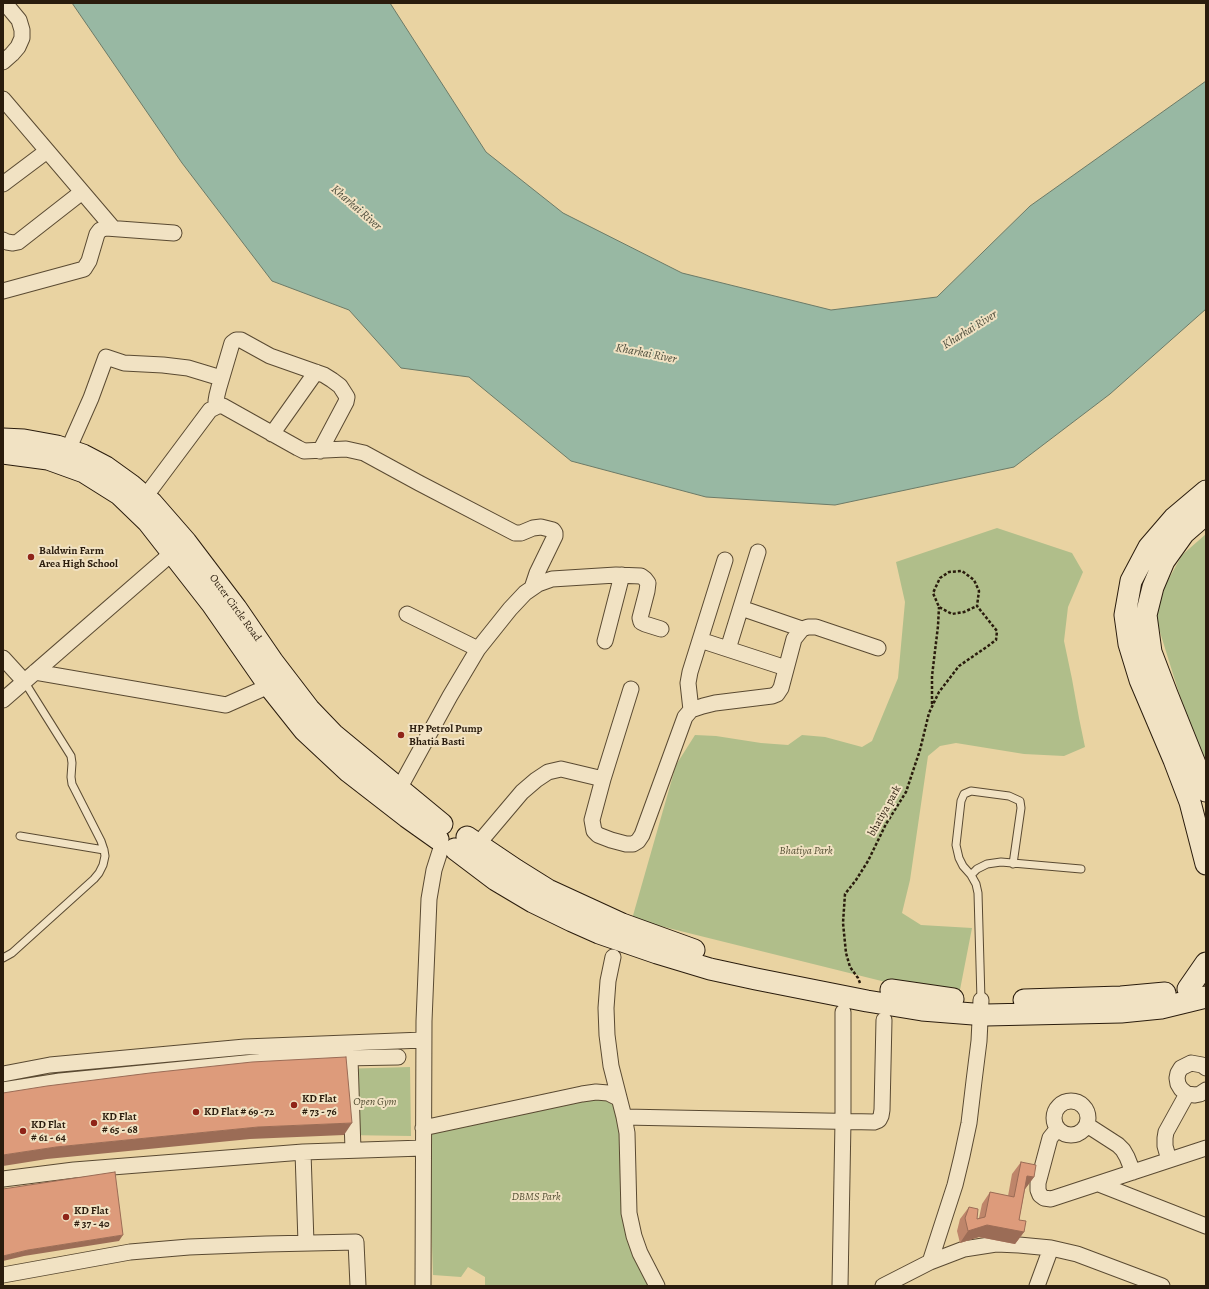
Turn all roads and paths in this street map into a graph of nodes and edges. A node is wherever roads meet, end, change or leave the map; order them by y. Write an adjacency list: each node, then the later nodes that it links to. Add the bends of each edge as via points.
1 (3, 4): 2 (street, via 10,8 19,20 22,38 18,47)
2 (3, 62)
3 (3, 99): 4 (street)
4 (47, 151): 5 (street); 6 (street)
5 (3, 184)
6 (82, 192): 7 (street); 9 (street, via 18,242)
7 (113, 228): 8 (street); 10 (street, via 100,230 97,234 84,269)
8 (174, 233)
9 (3, 240)
10 (3, 291)
11 (316, 372): 12 (street, via 270,356 238,339 232,343); 14 (street); 17 (street, via 340,386 346,397 345,405)
12 (221, 378): 13 (street, via 216,395); 16 (street, via 176,366 124,363 106,357 92,398)
13 (218, 406): 14 (street, via 223,406); 20 (street, via 210,410)
14 (272, 434): 17 (street, via 298,448)
15 (3, 439): 16 (main road, Outer Circle Road, via 24,440)
16 (68, 450): 20 (main road, Outer Circle Road, via 106,467)
17 (320, 451): 26 (street, via 346,449 364,453 515,532 542,527 553,530 554,536)
18 (3, 453): 22 (main road, Outer Circle Road, via 48,459 84,472 119,494)
19 (1206, 491): 53 (main road, via 1174,518 1149,547 1131,581 1125,615 1129,644 1140,680 1190,802)
20 (145, 497): 22 (main road, Outer Circle Road, via 152,503)
21 (1206, 514): 48 (main road, via 1184,533 1164,561 1153,587 1146,615 1151,652)
22 (179, 547): 40 (street); 41 (main road, Outer Circle Road, via 212,604); 47 (main road, Outer Circle Road, via 236,608 309,708 333,734)
23 (758, 552): 29 (street)
24 (725, 560): 33 (street)
25 (622, 575): 26 (street, via 552,580); 32 (street, via 641,576 645,579 648,591 641,622); 34 (street)
26 (532, 588): 36 (street, via 510,609)
27 (977, 606): 28 (path, via 952,614); 28 (path, via 979,590 974,580 962,571 956,571 940,578 933,593); 44 (path, bhatiya park, via 997,630 996,640 959,666 939,692)
28 (939, 607): 44 (path, via 932,676)
29 (741, 608): 31 (street); 37 (street)
30 (407, 614): 36 (street)
31 (802, 628): 35 (street, via 816,627); 39 (street, via 794,639)
32 (661, 629)
33 (700, 640): 37 (street); 45 (street, via 688,683)
34 (605, 641)
35 (878, 648)
36 (478, 649): 47 (street)
37 (728, 649): 39 (street)
38 (3, 658): 40 (street)
39 (786, 668): 45 (street, via 777,694)
40 (30, 676): 41 (street, via 226,705); 43 (street); 51 (lane, via 71,756 72,784)
41 (269, 686): 50 (main road, Outer Circle Road, via 304,730 349,772 407,817)
42 (631, 689): 46 (street)
43 (3, 700)
44 (932, 707): 59 (path, bhatiya park, via 906,792 886,824 868,861 845,894 842,923 846,953 850,967)
45 (691, 710): 46 (street, via 685,717 642,835 633,844 611,840 594,831 592,820)
46 (603, 779): 50 (street, via 561,769 548,772)
47 (399, 789): 50 (main road, Outer Circle Road)
48 (1206, 791)
49 (20, 836): 51 (lane)
50 (454, 840): 59 (main road, via 516,870 548,890 622,924 680,946 778,972); 61 (main road, via 496,880 533,902 599,933 657,953 756,980 866,1001 922,1010); 64 (street, via 434,870 429,899)
51 (104, 850): 57 (lane, via 103,865 94,879 12,953)
52 (1013, 864): 54 (lane); 55 (lane, via 987,864); 55 (lane, via 1020,801 1010,796 967,792 961,801 956,845 958,858)
53 (1206, 864)
54 (1081, 869)
55 (972, 875): 61 (lane, via 978,893)
56 (613, 957): 72 (street, via 606,1008 611,1066)
57 (3, 958)
58 (1206, 962): 60 (main road)
59 (861, 986): 61 (main road, via 961,1000)
60 (1200, 990): 61 (main road)
61 (981, 1007): 89 (street, via 969,1123 955,1185)
62 (843, 1012): 74 (street)
63 (884, 1020): 74 (street, via 881,1116 874,1122)
64 (423, 1040): 68 (street, via 245,1047 50,1065); 76 (street)
65 (398, 1057): 66 (street)
66 (350, 1058): 69 (street, via 286,1059); 80 (street)
67 (1206, 1068): 71 (street, via 1191,1063 1181,1068 1178,1073 1178,1084)
68 (3, 1074)
69 (3, 1090)
70 (1206, 1090): 71 (street, via 1200,1094)
71 (1187, 1094): 82 (street, via 1166,1132 1165,1146)
72 (618, 1098): 73 (street); 76 (street, via 608,1093 582,1094)
73 (624, 1117): 74 (street); 94 (street, via 627,1134 629,1213 640,1253)
74 (843, 1121): 95 (street)
75 (1087, 1125): 77 (street, via 1073,1135); 77 (street, via 1086,1109 1072,1101 1061,1105 1055,1113); 83 (street, via 1123,1150)
76 (423, 1128): 78 (street)
77 (1058, 1129): 85 (street, via 1050,1138 1047,1149 1038,1183 1040,1195 1051,1199)
78 (423, 1148): 80 (street); 93 (street)
79 (1206, 1148): 82 (street)
80 (353, 1150): 81 (street)
81 (303, 1152): 84 (street, via 82,1169); 87 (street)
82 (1169, 1160): 83 (street)
83 (1133, 1172): 85 (street)
84 (3, 1179)
85 (1099, 1184): 86 (street)
86 (1206, 1226)
87 (306, 1243): 90 (street, via 130,1252); 92 (street, via 356,1242)
88 (1051, 1248): 89 (street, via 996,1244 964,1249); 97 (street); 98 (street, via 1077,1254)
89 (930, 1262): 91 (street)
90 (3, 1275)
91 (902, 1281): 96 (street)
92 (358, 1286)
93 (423, 1286)
94 (657, 1286)
95 (840, 1286)
96 (883, 1286)
97 (1037, 1286)
98 (1162, 1286)

